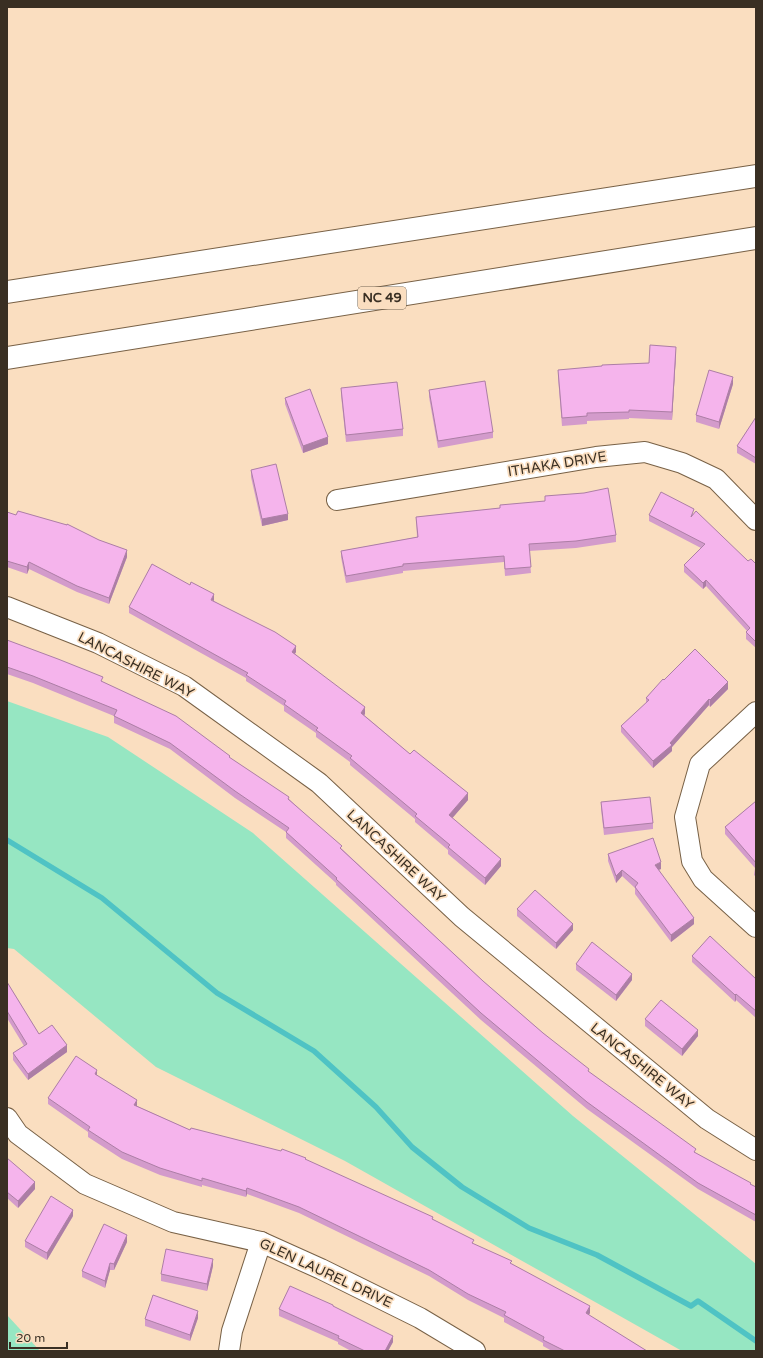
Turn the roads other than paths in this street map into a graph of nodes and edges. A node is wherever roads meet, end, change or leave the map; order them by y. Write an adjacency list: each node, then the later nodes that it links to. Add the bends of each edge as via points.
1 (756, 176): 3 (highway)
2 (756, 238): 4 (highway, NC 49)
3 (7, 292)
4 (7, 358)
5 (337, 500): 6 (street, ITHAKA DRIVE, via 596,457 645,452 682,463 716,479)
6 (756, 520)
7 (7, 607): 11 (street, LANCASHIRE WAY, via 98,643 184,686 306,774 462,918 707,1119)
8 (756, 712): 9 (street, via 700,764 685,817 692,860 702,879)
9 (756, 927)
10 (7, 1118): 12 (street, GLEN LAUREL DRIVE, via 18,1134 85,1184 173,1222)
11 (756, 1150)
12 (261, 1242): 13 (street, via 232,1331); 14 (street, GLEN LAUREL DRIVE, via 420,1318)
13 (229, 1351)
14 (475, 1351)

